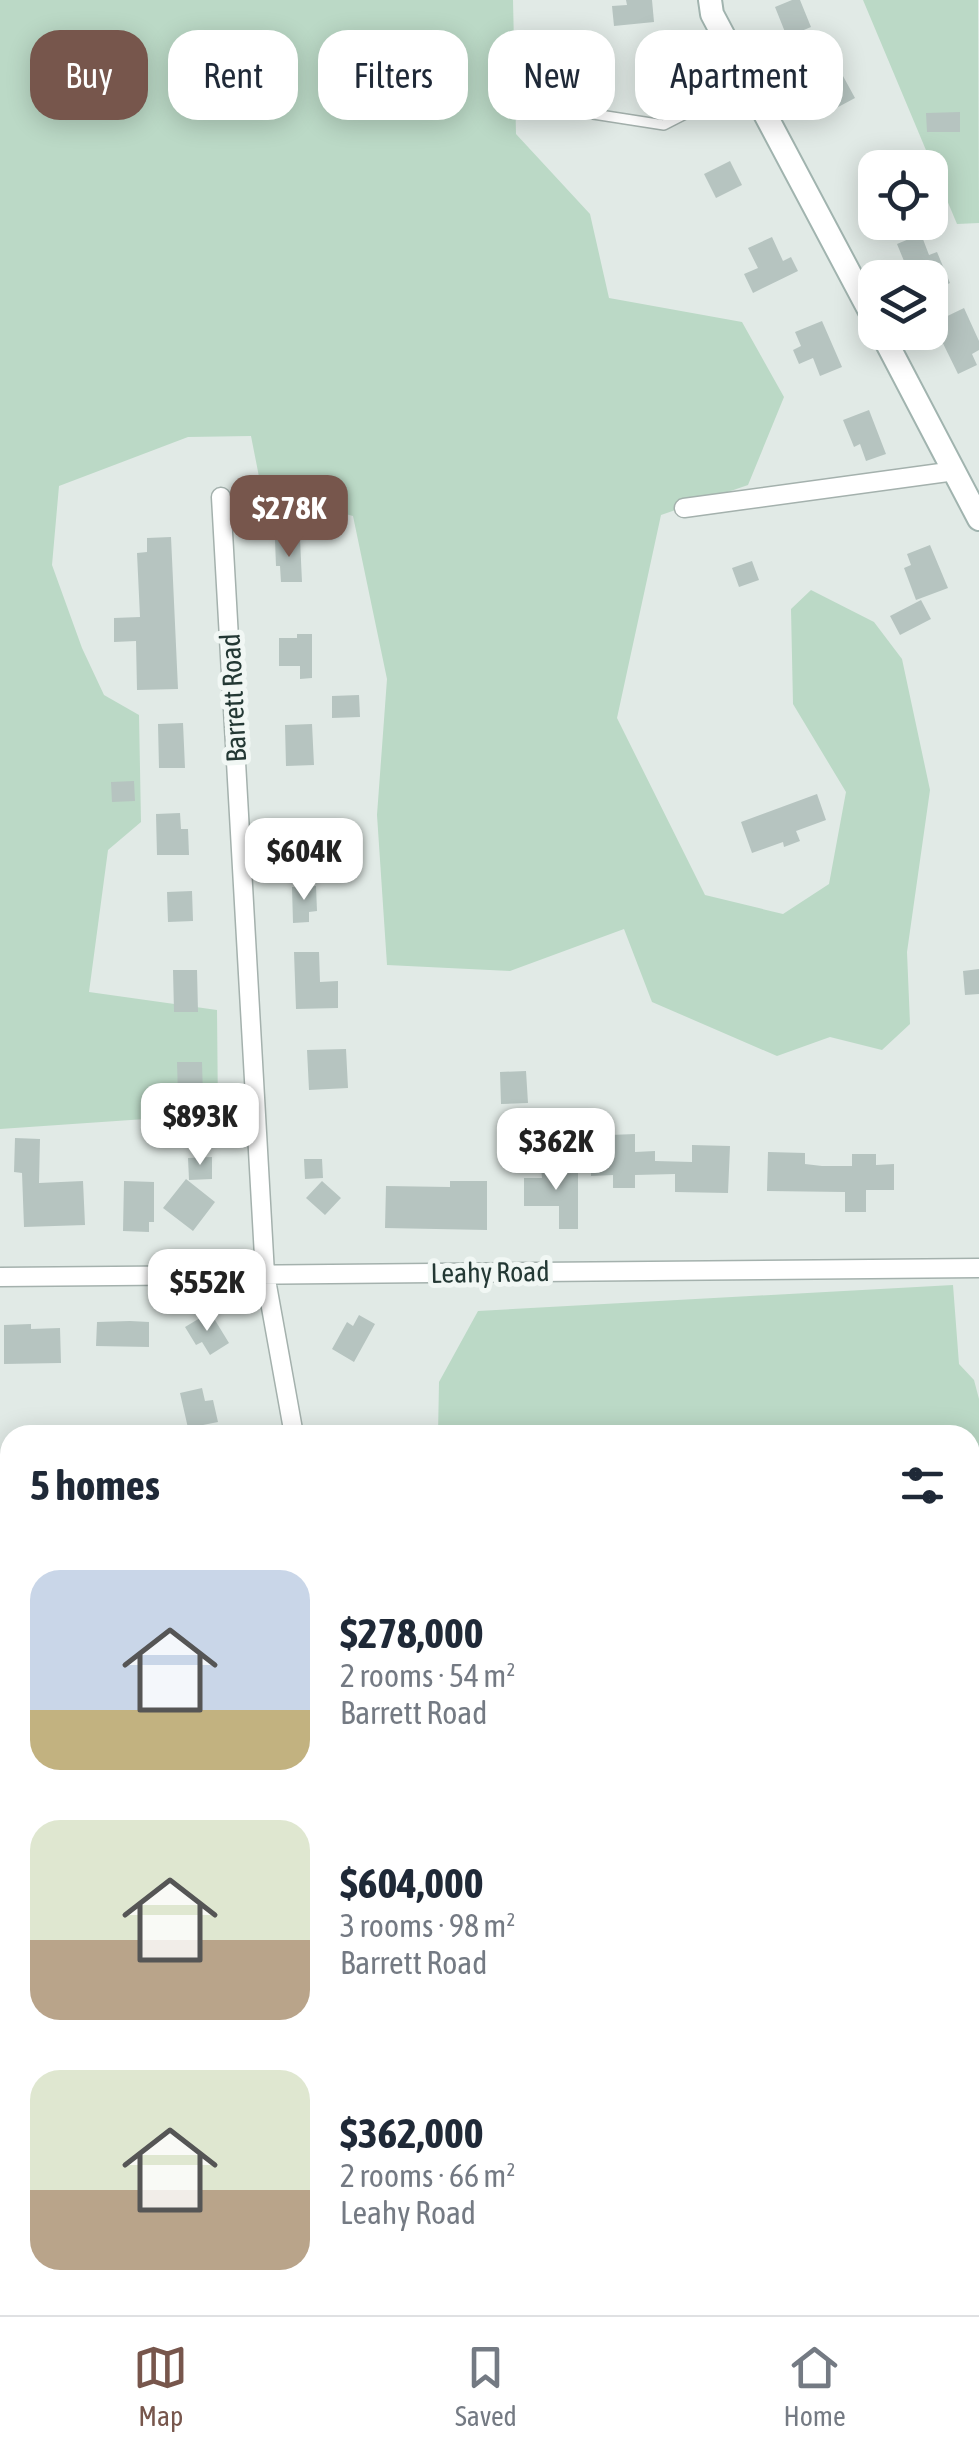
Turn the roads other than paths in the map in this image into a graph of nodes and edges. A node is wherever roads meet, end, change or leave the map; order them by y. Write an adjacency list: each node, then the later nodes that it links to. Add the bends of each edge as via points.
1 (710, 0): 2 (street)
2 (721, 30)
3 (615, 117): 4 (lane, via 664,125)
4 (674, 120)
5 (769, 120): 6 (street)
6 (858, 289)
7 (891, 350): 8 (street)
8 (955, 471): 10 (street); 11 (street)
9 (221, 497): 13 (street, Barrett Road)
10 (684, 508)
11 (979, 519)
12 (979, 1268): 13 (street, Leahy Road)
13 (266, 1274): 14 (street, Leahy Road); 15 (street, Barrett Road)
14 (0, 1276)
15 (292, 1425)

